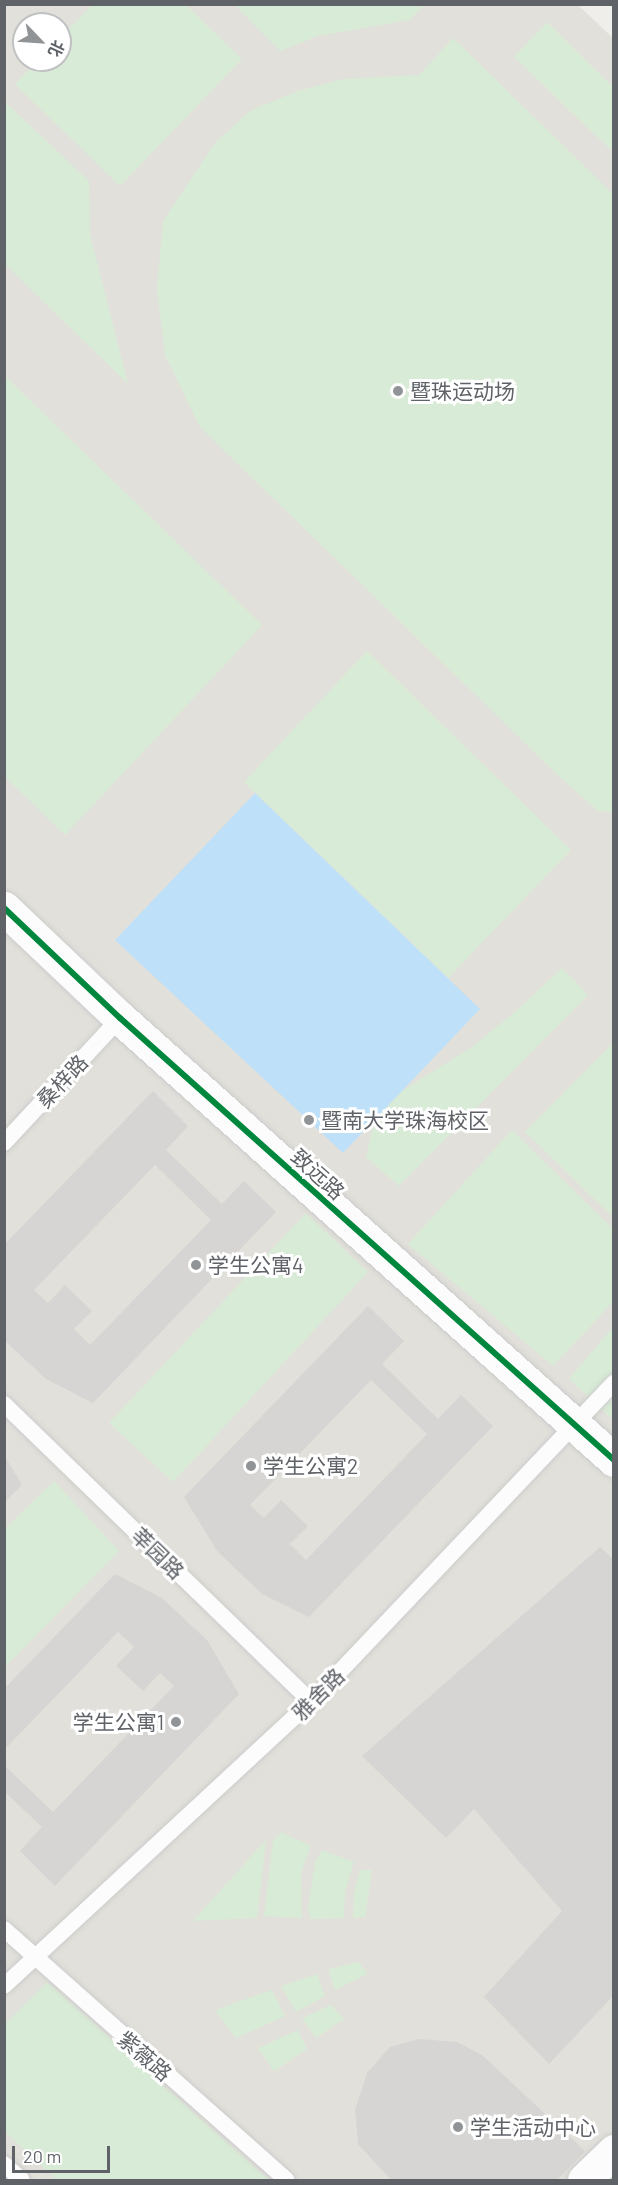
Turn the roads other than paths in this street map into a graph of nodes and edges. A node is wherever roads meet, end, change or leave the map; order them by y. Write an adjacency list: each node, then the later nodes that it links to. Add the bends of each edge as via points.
1 (4, 908): 2 (street, 致远路)
2 (120, 1018): 3 (lane, 桑梓路); 6 (street, 致远路)
3 (4, 1143)
4 (614, 1383): 6 (lane, 雅舍路)
5 (4, 1404): 8 (lane, 莘园路)
6 (575, 1426): 7 (street, 致远路); 8 (lane, 雅舍路)
7 (614, 1460)
8 (311, 1702): 10 (lane, 雅舍路)
9 (4, 1929): 10 (lane, 紫薇路)
10 (34, 1958): 11 (lane, 雅舍路); 15 (lane, 紫薇路)
11 (4, 1986)
12 (614, 2151): 16 (street)
13 (4, 2164): 14 (lane)
14 (22, 2181)
15 (287, 2181)
16 (584, 2181)

